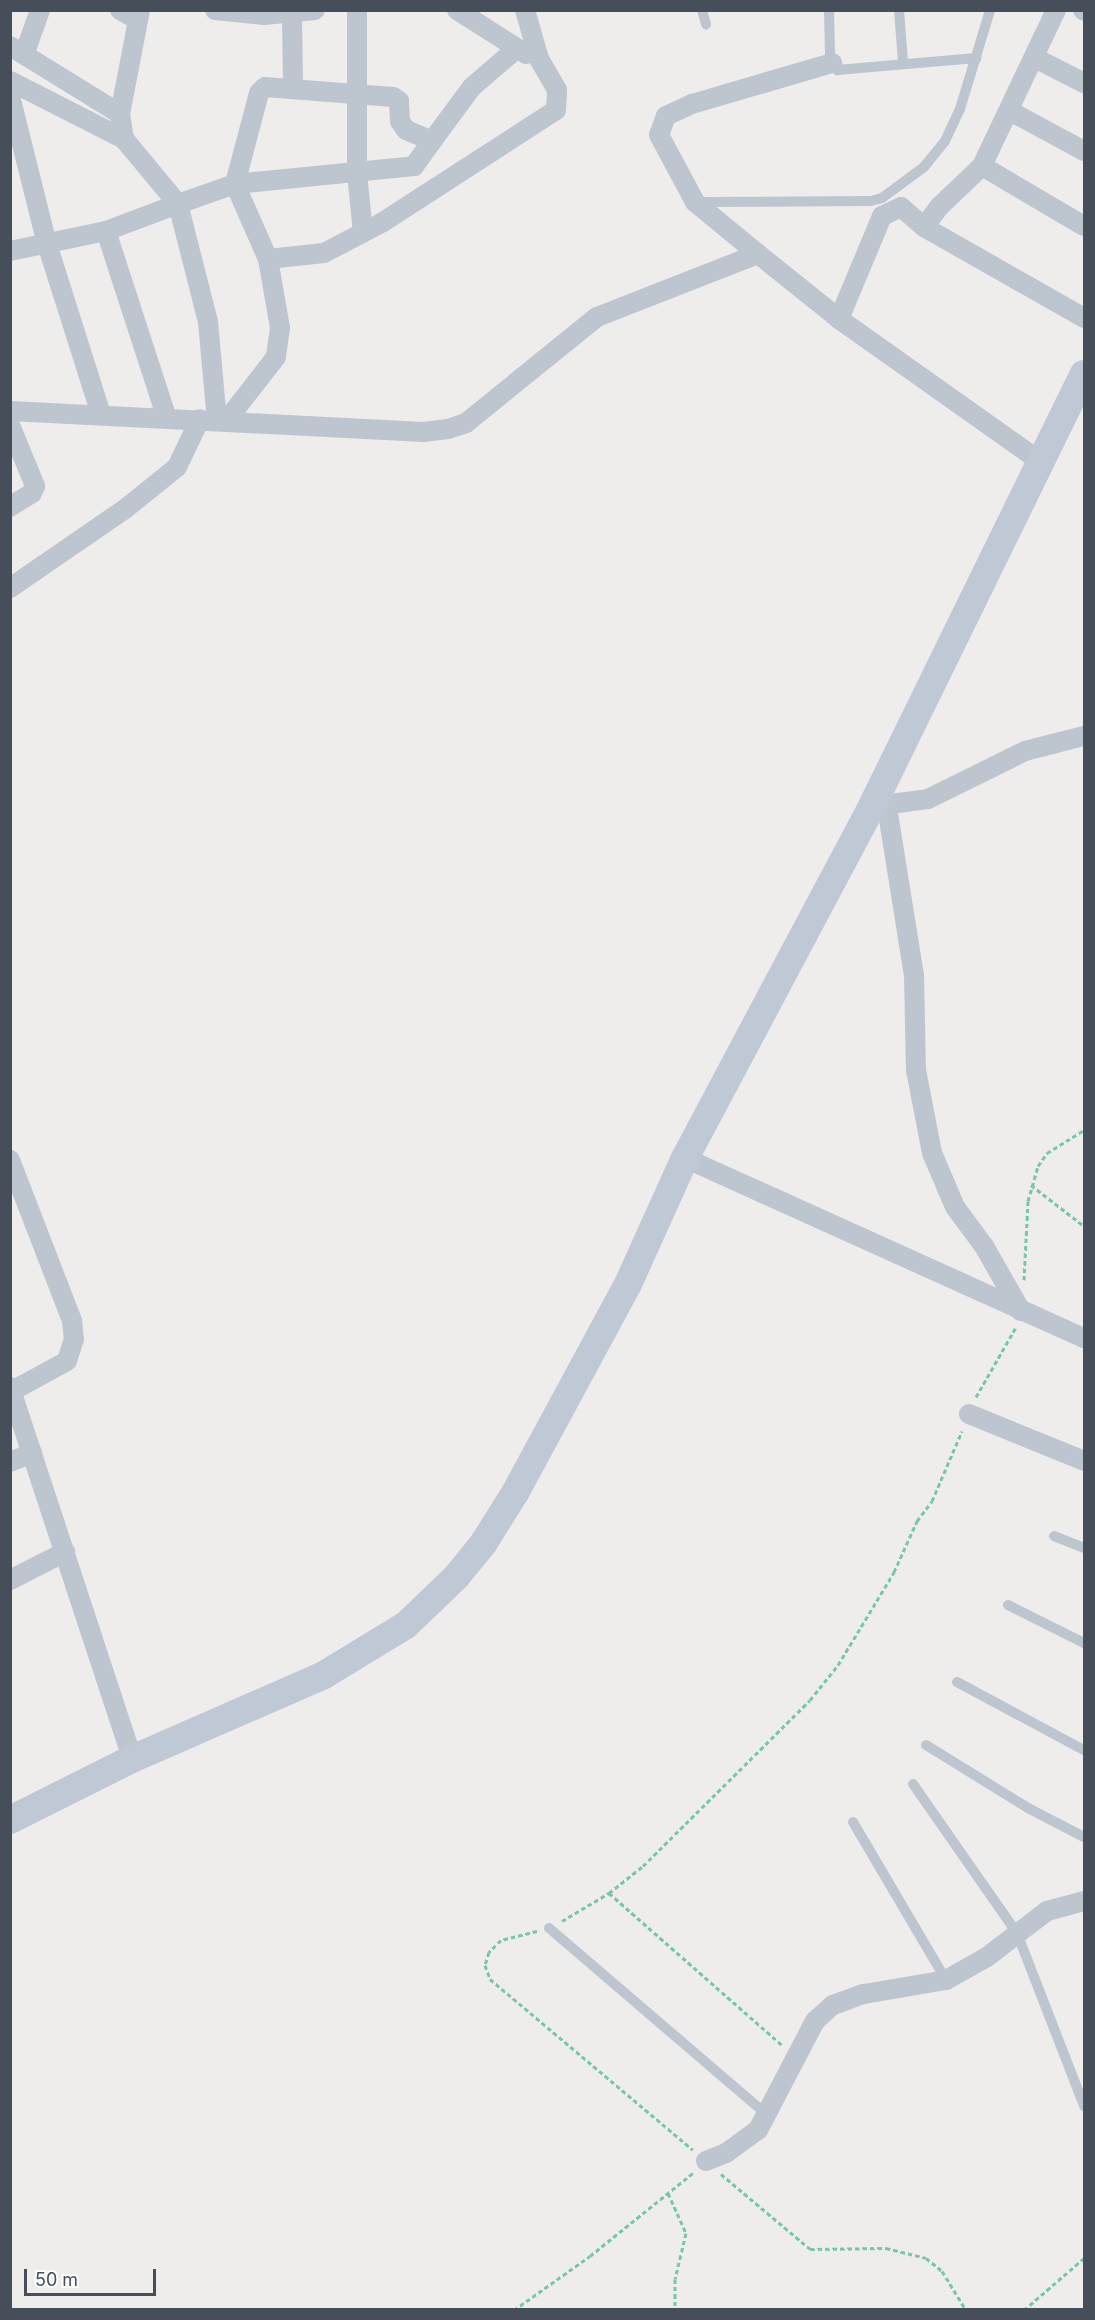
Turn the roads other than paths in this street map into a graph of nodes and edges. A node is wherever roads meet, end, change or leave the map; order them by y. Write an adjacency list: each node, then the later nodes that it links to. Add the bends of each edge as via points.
1 (40, 10): 16 (street)
2 (215, 10): 13 (street)
3 (315, 10): 13 (street)
4 (357, 10): 25 (street)
5 (458, 10): 15 (street)
6 (525, 10): 19 (street)
7 (702, 10): 14 (lane)
8 (829, 10): 21 (lane)
9 (899, 10): 20 (lane)
10 (990, 10): 17 (lane)
11 (1056, 10): 18 (street)
12 (132, 13): 28 (street)
13 (292, 15): 24 (street)
14 (706, 24)
15 (516, 49): 19 (street); 30 (street, via 472,87)
16 (17, 50): 28 (street)
17 (976, 58): 20 (lane); 39 (lane, via 945,141)
18 (1035, 58): 23 (street); 27 (street)
19 (539, 59): 36 (street, via 557,90 556,110)
20 (903, 62): 21 (lane, via 848,70 837,70)
21 (832, 63): 37 (street, via 692,104 666,117 659,135)
22 (10, 81): 29 (street)
23 (1084, 83)
24 (293, 88): 25 (street); 35 (street, via 266,87 259,93)
25 (355, 94): 30 (street, via 393,97 399,101 400,121 406,130); 34 (street)
26 (10, 96): 44 (street)
27 (1010, 111): 31 (street); 33 (street)
28 (120, 114): 29 (street)
29 (124, 140): 38 (street)
30 (432, 141): 32 (street)
31 (1084, 152)
32 (414, 166): 34 (street); 36 (street)
33 (982, 166): 40 (street); 41 (street)
34 (357, 173): 35 (street); 43 (street)
35 (235, 184): 38 (street); 47 (street)
36 (433, 189): 43 (street)
37 (695, 202): 39 (lane); 46 (street)
38 (178, 204): 42 (street); 54 (street, via 207,322)
39 (886, 204): 41 (street, via 902,207); 49 (street)
40 (1084, 226)
41 (924, 227): 48 (street)
42 (106, 231): 44 (street); 53 (street)
43 (363, 233): 47 (street, via 324,253)
44 (48, 244): 45 (street); 52 (street)
45 (10, 251)
46 (758, 254): 49 (street); 54 (street, via 597,317 466,423 448,429 423,432)
47 (268, 259): 54 (street, via 278,305 280,343 276,357)
48 (1084, 318)
49 (839, 319): 57 (street)
50 (1084, 374): 57 (street)
51 (10, 411): 52 (street)
52 (101, 414): 53 (street)
53 (166, 416): 54 (street)
54 (215, 420): 59 (street, via 177,467 125,509)
55 (10, 425): 56 (street)
56 (17, 461): 58 (street, via 35,486 32,493)
57 (1041, 462): 61 (street)
58 (10, 507)
59 (10, 588)
60 (1084, 736): 61 (street, via 1025,751 928,799)
61 (880, 807): 62 (street); 64 (street, via 914,975 916,1070 932,1153 955,1207 984,1246)
62 (684, 1158): 64 (street); 80 (street, via 628,1284 515,1493 483,1544 456,1577 406,1626 324,1676)
63 (10, 1160): 66 (street, via 72,1321 74,1339 67,1360)
64 (1021, 1311): 65 (street)
65 (1084, 1338)
66 (11, 1389): 68 (street)
67 (969, 1414): 69 (street)
68 (32, 1453): 70 (street); 73 (street)
69 (1084, 1461)
70 (10, 1462)
71 (1054, 1536): 72 (lane)
72 (1084, 1548)
73 (66, 1552): 74 (street); 80 (street)
74 (10, 1580)
75 (1008, 1605): 76 (lane)
76 (1084, 1643)
77 (957, 1682): 79 (lane)
78 (926, 1745): 84 (lane, via 1028,1808)
79 (1084, 1750)
80 (132, 1759): 82 (street)
81 (913, 1784): 87 (lane)
82 (12, 1813)
83 (853, 1822): 88 (lane)
84 (1084, 1836)
85 (1084, 1901): 87 (street, via 1047,1911)
86 (549, 1928): 90 (lane)
87 (1017, 1934): 88 (street, via 987,1957); 89 (lane)
88 (945, 1980): 90 (street, via 864,1994 833,2005 815,2021)
89 (1084, 2106)
90 (767, 2115): 91 (street, via 759,2130 744,2142)
91 (706, 2161)

